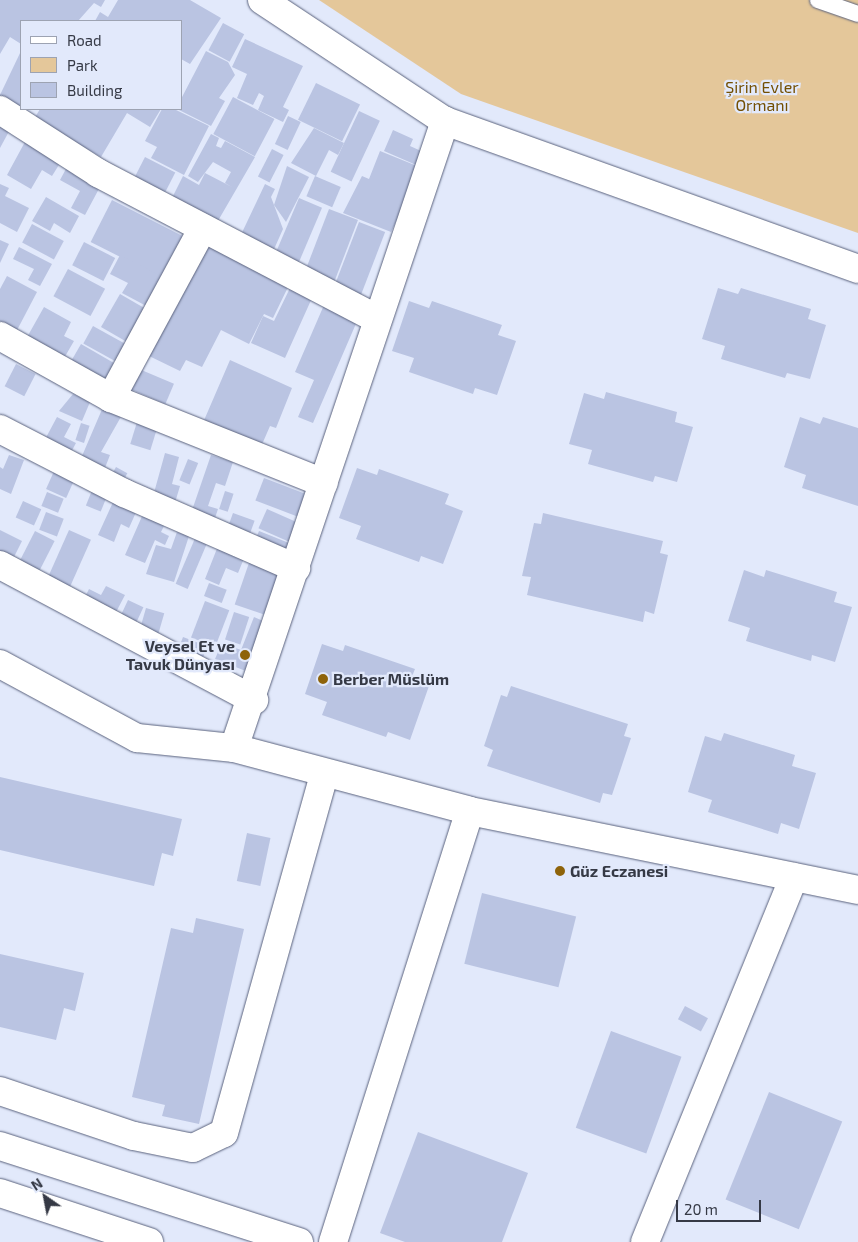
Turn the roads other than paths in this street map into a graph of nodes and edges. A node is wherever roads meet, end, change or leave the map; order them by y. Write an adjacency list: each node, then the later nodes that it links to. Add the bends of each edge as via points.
1 (262, 0): 5 (street)
2 (818, 0): 3 (lane)
3 (858, 14)
4 (0, 110): 6 (street, via 98,172)
5 (445, 121): 7 (street); 8 (street)
6 (203, 228): 8 (street); 10 (street)
7 (858, 269)
8 (375, 318): 12 (street)
9 (0, 336): 10 (street)
10 (111, 398): 12 (street)
11 (0, 429): 14 (street, via 107,485)
12 (324, 484): 14 (street)
13 (0, 565): 16 (street)
14 (296, 568): 16 (street)
15 (0, 664): 17 (street, via 138,738)
16 (254, 700): 17 (street)
17 (234, 748): 18 (street)
18 (324, 776): 19 (street); 22 (street, via 224,1132 193,1148 134,1136)
19 (470, 811): 20 (street); 27 (street)
20 (794, 877): 21 (street); 28 (street)
21 (858, 890)
22 (0, 1092)
23 (0, 1146): 26 (street)
24 (0, 1193): 25 (street)
25 (149, 1242)
26 (298, 1242)
27 (332, 1242)
28 (645, 1242)

